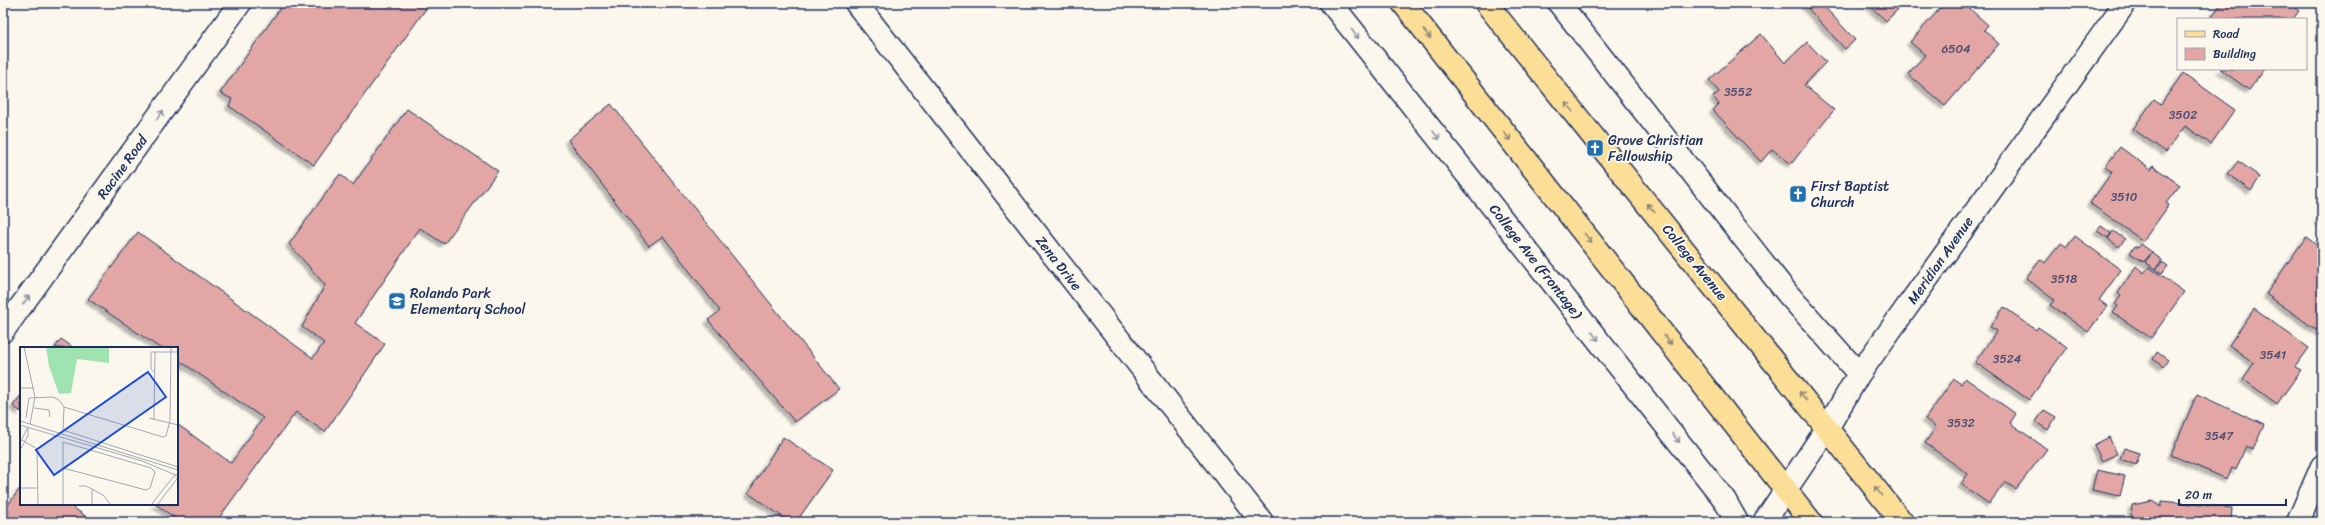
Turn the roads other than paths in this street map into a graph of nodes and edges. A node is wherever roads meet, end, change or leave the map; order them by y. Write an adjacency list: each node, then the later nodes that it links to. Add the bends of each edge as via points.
1 (240, 3): 8 (street, Racine Road, one-way to 1)
2 (856, 3): 13 (street, Zena Drive)
3 (1331, 3): 14 (street, College Ave (Frontage), one-way to 14, via 1724,499)
4 (1403, 3): 12 (main road, one-way to 12)
5 (1486, 3): 10 (main road, College Avenue, one-way to 5)
6 (1559, 3): 9 (street, via 1787,293)
7 (2121, 4): 9 (street, Meridian Avenue)
8 (3, 331)
9 (1859, 374): 10 (street, Meridian Avenue)
10 (1828, 427): 12 (street, Meridian Avenue); 17 (main road, College Avenue, one-way to 10)
11 (2322, 466): 18 (street)
12 (1785, 490): 15 (street, Meridian Avenue); 16 (main road)
13 (1262, 522)
14 (1737, 522)
15 (1764, 522)
16 (1811, 522)
17 (1902, 522)
18 (2298, 522)

